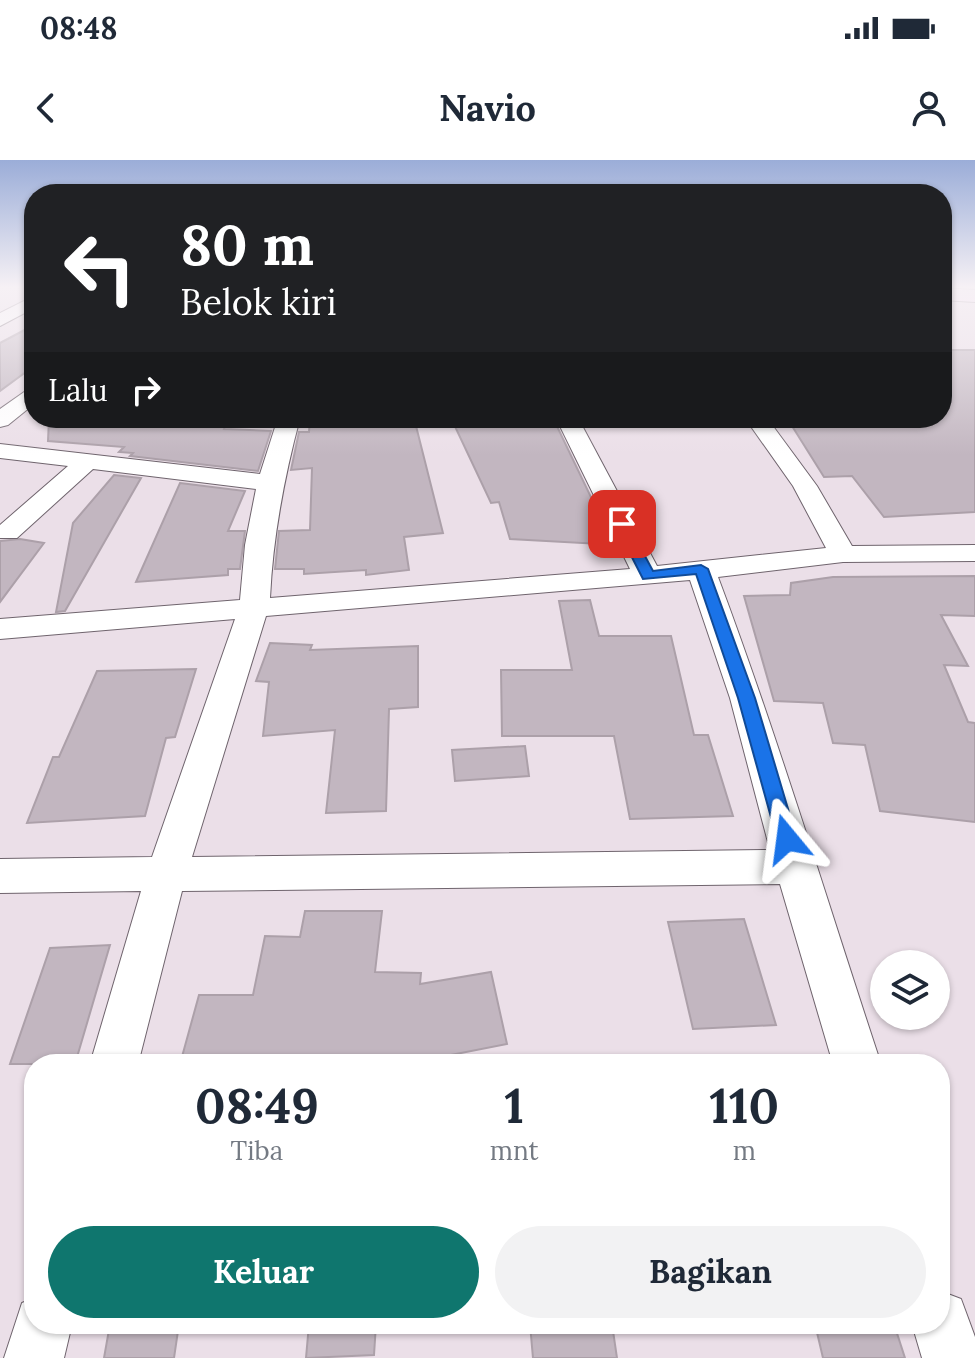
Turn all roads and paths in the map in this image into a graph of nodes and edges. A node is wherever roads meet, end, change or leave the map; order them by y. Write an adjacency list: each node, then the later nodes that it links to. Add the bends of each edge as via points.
1 (24, 402): 2 (street)
2 (0, 420)
3 (286, 428): 8 (street)
4 (572, 428): 13 (street)
5 (763, 428): 11 (street, via 805,486)
6 (0, 451): 7 (street)
7 (86, 463): 8 (street); 9 (street)
8 (270, 483): 14 (street)
9 (8, 532)
10 (975, 553): 11 (street)
11 (843, 554): 12 (street)
12 (701, 569): 13 (street); 16 (street, via 747,698)
13 (648, 576): 14 (street)
14 (254, 608): 15 (street); 17 (street)
15 (0, 629)
16 (795, 867): 17 (street); 20 (street)
17 (166, 875): 18 (street); 19 (street)
18 (0, 876)
19 (117, 1054)
20 (854, 1054)
21 (40, 1334): 23 (street)
22 (944, 1334): 24 (street)
23 (34, 1358)
24 (952, 1358)

